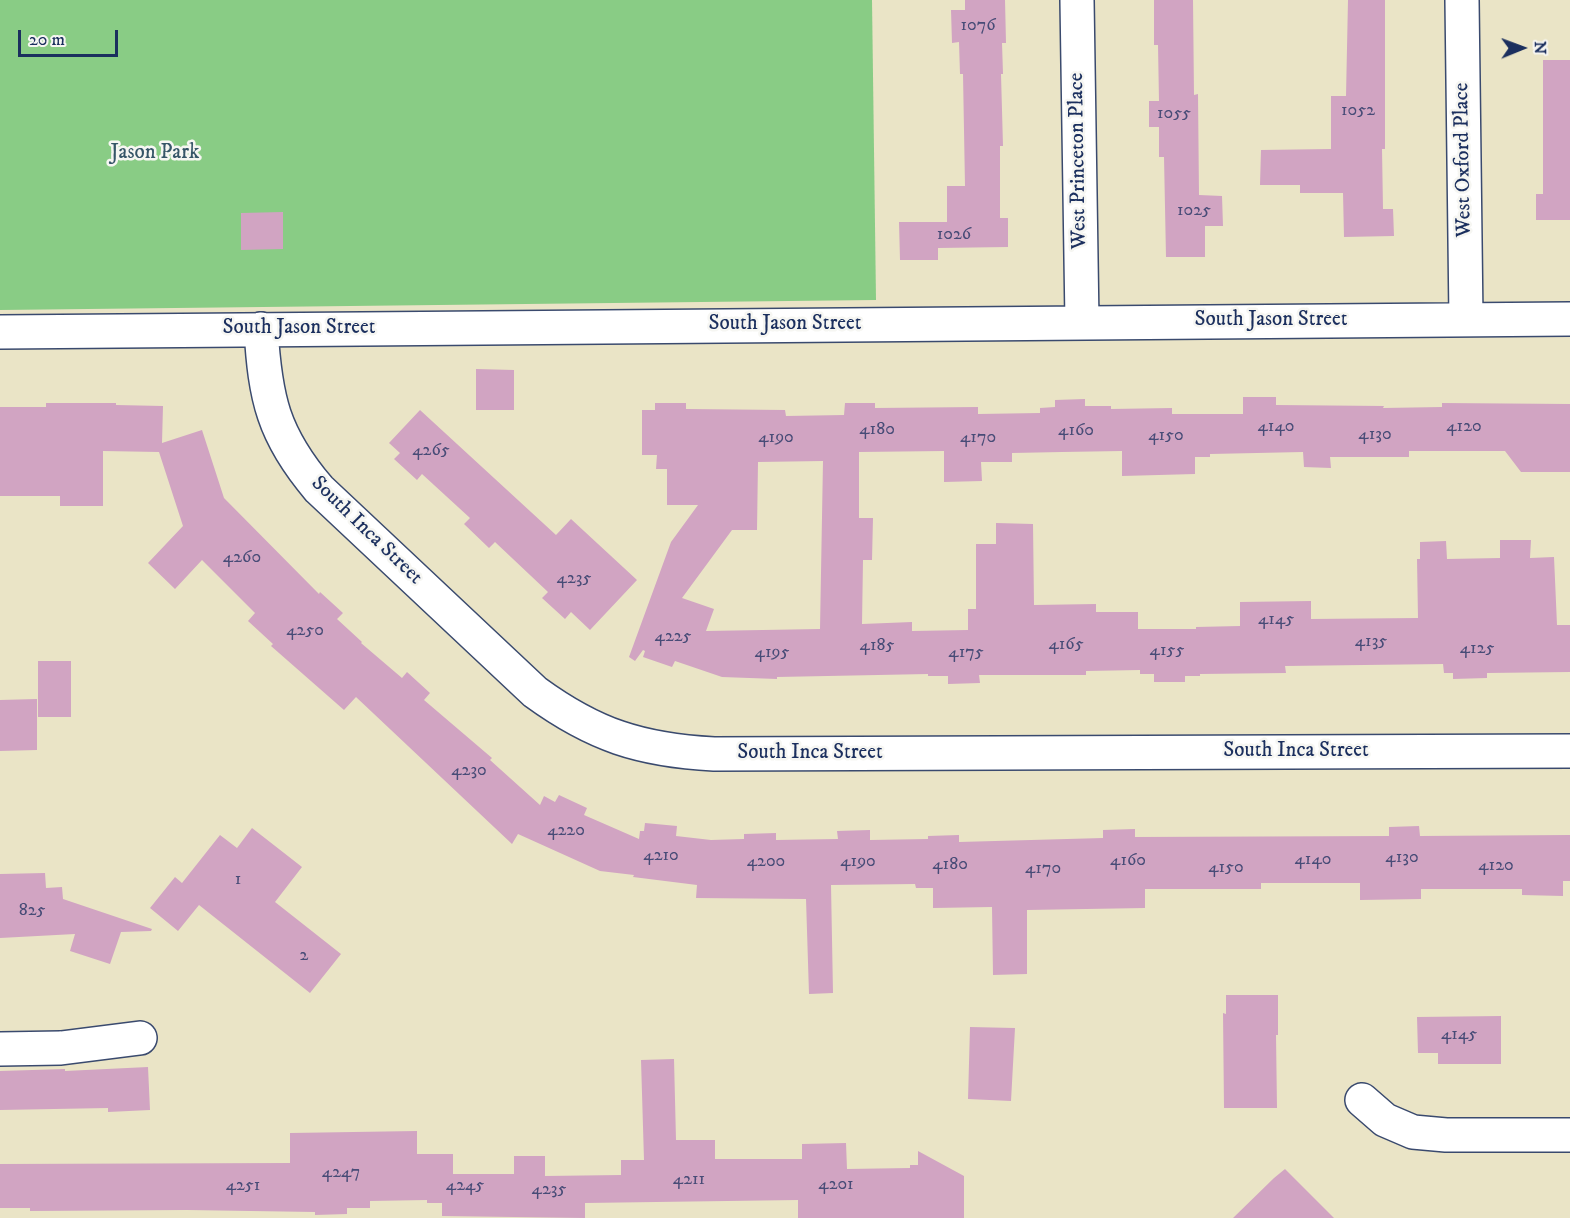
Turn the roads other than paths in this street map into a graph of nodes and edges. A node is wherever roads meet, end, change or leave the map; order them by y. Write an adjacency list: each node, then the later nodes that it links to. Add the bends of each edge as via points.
1 (1077, 0): 5 (street, West Princeton Place)
2 (1462, 0): 4 (street, West Oxford Place)
3 (1570, 318): 4 (street, South Jason Street)
4 (1466, 319): 5 (street, South Jason Street)
5 (1082, 322): 6 (street, South Jason Street)
6 (261, 329): 7 (street, South Jason Street); 8 (street, South Inca Street, via 269,402 279,429 302,469 319,489 535,692 593,728 628,741 662,750 714,754)
7 (0, 332)
8 (1570, 751)
9 (140, 1038): 10 (street, via 62,1048)
10 (0, 1049)
11 (1362, 1100): 12 (street, via 1386,1120 1413,1131 1446,1135)
12 (1570, 1135)

